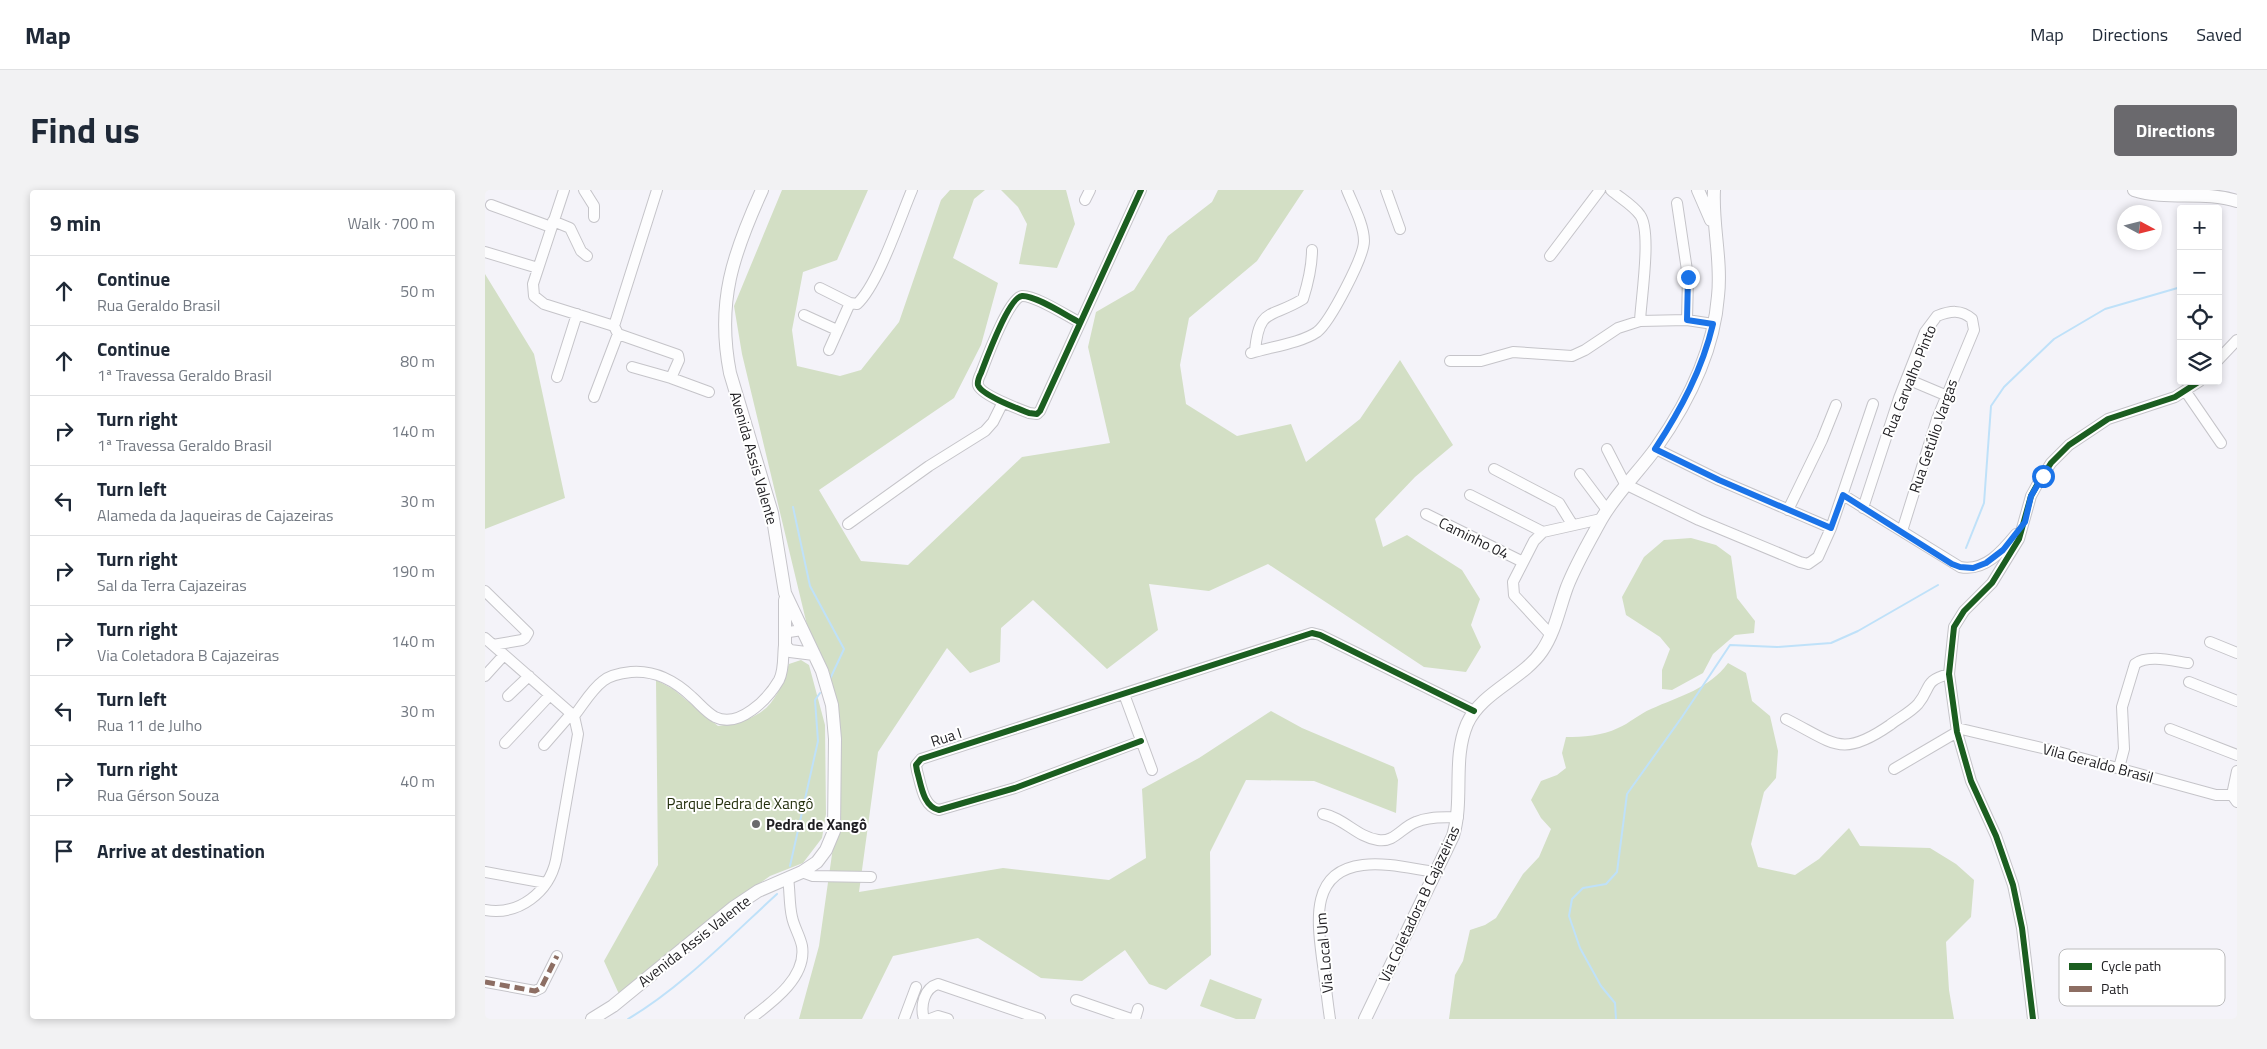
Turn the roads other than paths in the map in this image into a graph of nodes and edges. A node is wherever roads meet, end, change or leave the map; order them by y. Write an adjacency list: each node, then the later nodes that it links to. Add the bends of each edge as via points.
1 (564, 190): 21 (street)
2 (584, 190): 20 (street, via 594,206)
3 (657, 190): 37 (street)
4 (762, 190): 76 (main road, Avenida Assis Valente, via 735,256 725,307 725,337 730,373 772,513)
5 (912, 190): 30 (street, via 874,279 862,300 857,304)
6 (1090, 190): 16 (street)
7 (1141, 190): 34 (street)
8 (1347, 190): 24 (street, via 1364,236 1364,248 1324,326 1307,337 1253,352 1259,325 1265,317 1303,299 1312,268)
9 (1386, 190): 22 (street)
10 (1600, 190): 27 (street)
11 (1611, 190): 35 (street, via 1640,214 1643,221 1646,245)
12 (1698, 190): 23 (main road, Via Coletadora B Cajazeiras)
13 (1714, 190): 23 (main road, Via Coletadora B Cajazeiras)
14 (2134, 190): 15 (main road, via 2163,196)
15 (2203, 192): 17 (main road)
16 (1085, 200)
17 (2237, 201)
18 (1677, 203): 33 (street, via 1688,277)
19 (491, 205): 21 (street)
20 (594, 217)
21 (552, 224): 26 (street, via 570,228 581,251); 28 (street)
22 (1399, 230)
23 (1716, 236): 36 (main road, Via Coletadora B Cajazeiras, via 1719,279)
24 (1312, 250)
25 (485, 252): 28 (street)
26 (587, 256)
27 (1550, 256)
28 (538, 268): 31 (street, via 532,290 537,300)
29 (820, 288): 30 (street)
30 (850, 303): 38 (street)
31 (577, 314): 37 (street); 45 (street)
32 (804, 315): 38 (street)
33 (1687, 320): 35 (street); 36 (street)
34 (1079, 322): 53 (street, via 1040,411 1029,413); 53 (street, via 1030,298 1017,298 978,381 982,390)
35 (1640, 322): 43 (street, via 1618,328 1572,356 1513,352 1481,361)
36 (1713, 324): 58 (main road, Via Coletadora B Cajazeiras, via 1700,369)
37 (616, 330): 46 (street, via 679,355 676,370); 52 (street)
38 (837, 330): 41 (street)
39 (2237, 340): 42 (street)
40 (1969, 342): 47 (street, Rua Carvalho Pinto, via 1974,324 1972,319 1957,311 1937,316 1925,332); 51 (street, Rua Getúlio Vargas)
41 (829, 350)
42 (2222, 356)
43 (1450, 361)
44 (632, 367): 46 (street)
45 (557, 377)
46 (667, 378): 49 (street)
47 (1907, 379): 51 (street); 64 (street, Rua Carvalho Pinto)
48 (2195, 385): 50 (street)
49 (709, 392)
50 (2186, 392): 56 (street); 68 (street, via 2108,419 2077,438 2040,480 2031,496)
51 (1945, 395): 72 (street, Rua Getúlio Vargas)
52 (594, 397)
53 (1003, 402): 69 (street, via 985,431)
54 (1836, 404): 65 (street)
55 (1873, 404): 63 (street)
56 (2221, 443)
57 (1607, 449): 61 (street)
58 (1655, 449): 61 (main road, Via Coletadora B Cajazeiras); 65 (street)
59 (1494, 470): 70 (street, via 1559,503)
60 (1580, 474): 67 (street)
61 (1625, 484): 67 (main road, Via Coletadora B Cajazeiras); 71 (street, via 1699,520 1808,564 1818,558)
62 (1470, 495): 73 (street)
63 (1843, 495): 64 (street); 71 (street)
64 (1863, 508): 72 (street)
65 (1787, 510): 71 (street)
66 (1426, 514): 74 (street, Caminho 04)
67 (1604, 515): 70 (street); 78 (main road, Via Coletadora B Cajazeiras, via 1567,587)
68 (2025, 522): 72 (street, via 1998,555 1979,566 1966,568 1952,564); 88 (street, via 1992,583 1957,619 1952,635)
69 (848, 524)
70 (1572, 524): 73 (street)
71 (1831, 528)
72 (1902, 531)
73 (1543, 532): 74 (street)
74 (1523, 562): 78 (street, via 1513,582 1514,594)
75 (485, 591): 80 (street, via 527,630 525,638)
76 (785, 593): 77 (main road, Avenida Assis Valente); 79 (main road)
77 (804, 634): 79 (street, via 789,632); 82 (street, via 801,648); 84 (main road, Avenida Assis Valente)
78 (1551, 636): 96 (main road, Via Coletadora B Cajazeiras, via 1535,659)
79 (784, 641): 82 (main road, via 787,649); 87 (street)
80 (489, 642): 85 (street)
81 (2210, 642): 83 (street)
82 (794, 652): 84 (main road); 87 (street)
83 (2237, 653)
84 (814, 654): 113 (main road, Avenida Assis Valente, via 824,677 834,720 835,816 834,831 826,850 817,862)
85 (504, 655): 89 (street); 90 (street)
86 (2188, 663): 105 (street, via 2148,659 2135,664 2122,707 2124,749)
87 (783, 668): 97 (street, via 776,684 761,703 748,714 730,719 717,718 675,683 642,671 607,678)
88 (1949, 674): 98 (street, via 1931,681 1914,708 1874,737 1855,744 1840,745); 100 (street)
89 (485, 676)
90 (529, 676): 92 (street); 94 (street)
91 (2189, 682): 95 (street)
92 (550, 694): 97 (street); 102 (street)
93 (1124, 694): 96 (street, Rua I, via 1315,633); 101 (street); 101 (street, Rua I, via 921,759 916,765 928,804 939,810 1015,788)
94 (508, 696)
95 (2237, 701)
96 (1474, 711): 111 (main road, Via Coletadora B Cajazeiras, via 1461,745)
97 (573, 715): 103 (street); 117 (street, via 578,734 576,748 554,868)
98 (1786, 719)
99 (2170, 729): 104 (street)
100 (1957, 730): 105 (street, Vila Geraldo Brasil); 106 (street); 133 (street, via 1971,781 1996,836 2013,885 2022,928)
101 (1141, 741): 107 (street)
102 (505, 743)
103 (544, 744)
104 (2237, 755)
105 (2119, 768): 109 (street, Vila Geraldo Brasil)
106 (1894, 769)
107 (1153, 770)
108 (2237, 771): 109 (street)
109 (2235, 799)
110 (1323, 814): 111 (street, via 1339,819 1361,835 1378,840 1388,840 1414,822)
111 (1458, 817): 114 (main road, Via Coletadora B Cajazeiras)
112 (485, 872): 117 (street)
113 (802, 872): 115 (street, via 813,876); 116 (main road, Avenida Assis Valente)
114 (1436, 872): 131 (street, Via Local Um, via 1365,864 1337,873 1328,883 1321,895 1318,917); 132 (main road, Via Coletadora B Cajazeiras)
115 (871, 877)
116 (788, 878): 124 (main road, Avenida Assis Valente, via 758,891 734,907 621,1000); 125 (street, via 792,919 802,945 801,963 781,993)
117 (546, 882): 118 (street, via 535,896 517,908 496,912)
118 (485, 910)
119 (557, 956): 120 (street, via 541,988 535,991)
120 (485, 982)
121 (916, 986): 126 (street)
122 (1076, 1000): 123 (street)
123 (1134, 1016)
124 (592, 1019)
125 (750, 1019)
126 (904, 1019)
127 (925, 1019): 130 (street, via 923,1006 927,993 938,984)
128 (929, 1019): 129 (street, via 937,1016)
129 (948, 1019)
130 (1040, 1019)
131 (1330, 1019)
132 (1365, 1019)
133 (2033, 1019)

